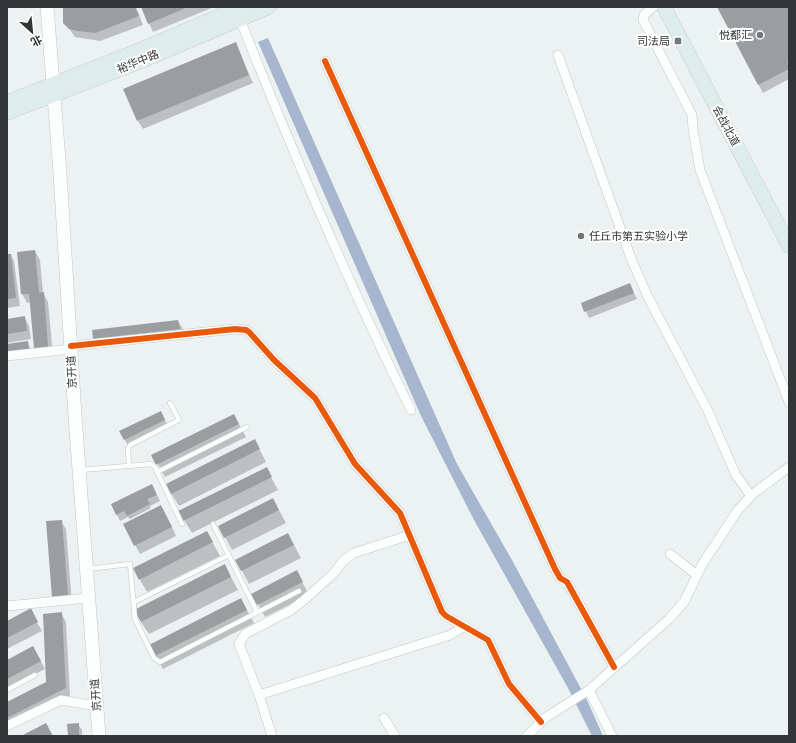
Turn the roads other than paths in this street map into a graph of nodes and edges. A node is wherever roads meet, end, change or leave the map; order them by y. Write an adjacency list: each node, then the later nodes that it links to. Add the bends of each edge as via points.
1 (47, 7): 9 (main road, 京开道)
2 (269, 7): 6 (main road, 裕华中路)
3 (653, 7): 16 (street, via 644,15 643,20 690,109 700,170)
4 (664, 7): 13 (main road, 会战北道)
5 (675, 7): 12 (main road, 会战北道)
6 (241, 13): 9 (main road, 裕华中路, via 135,52); 18 (street, via 321,214)
7 (558, 55): 24 (street, via 632,261 648,298 707,409 736,475)
8 (325, 61): 38 (street, via 555,569 560,578 567,582)
9 (54, 89): 10 (main road, 裕华中路); 11 (main road, 裕华中路); 14 (main road, 京开道)
10 (7, 102)
11 (7, 113)
12 (789, 225)
13 (789, 246)
14 (71, 347): 15 (street); 22 (main road, 京开道); 27 (street, via 235,329 246,330 315,398 355,464 400,513)
15 (7, 356)
16 (789, 402)
17 (170, 403): 20 (lane, via 179,420 130,445)
18 (411, 410)
19 (246, 427): 23 (lane)
20 (129, 466): 22 (lane); 23 (lane, via 151,464)
21 (789, 467): 24 (street)
22 (79, 470): 30 (main road, 京开道)
23 (157, 472): 25 (lane)
24 (751, 496): 31 (street, via 738,510)
25 (182, 524)
26 (213, 524): 29 (lane)
27 (410, 535): 37 (street, via 442,612); 42 (street, via 354,552 344,560 334,574 291,610 245,634 239,644)
28 (670, 554): 31 (street)
29 (229, 555): 34 (lane); 36 (lane)
30 (86, 569): 33 (main road, 京开道); 34 (lane, via 130,564)
31 (697, 575): 38 (street, via 684,602 669,619)
32 (299, 591): 36 (lane)
33 (88, 598): 35 (street); 43 (main road, 京开道)
34 (134, 602): 36 (lane, via 138,626 154,658 160,662)
35 (7, 606)
36 (258, 612)
37 (465, 626): 42 (street, via 450,635); 45 (street, via 488,640 509,684)
38 (614, 667): 41 (street)
39 (35, 675): 40 (lane)
40 (7, 690)
41 (589, 690): 45 (street); 51 (street)
42 (260, 695): 48 (street)
43 (96, 706): 46 (street, via 61,700); 47 (main road, 京开道)
44 (384, 718): 49 (street)
45 (541, 722): 50 (street)
46 (7, 726)
47 (99, 736)
48 (272, 736)
49 (395, 736)
50 (527, 736)
51 (612, 736)

